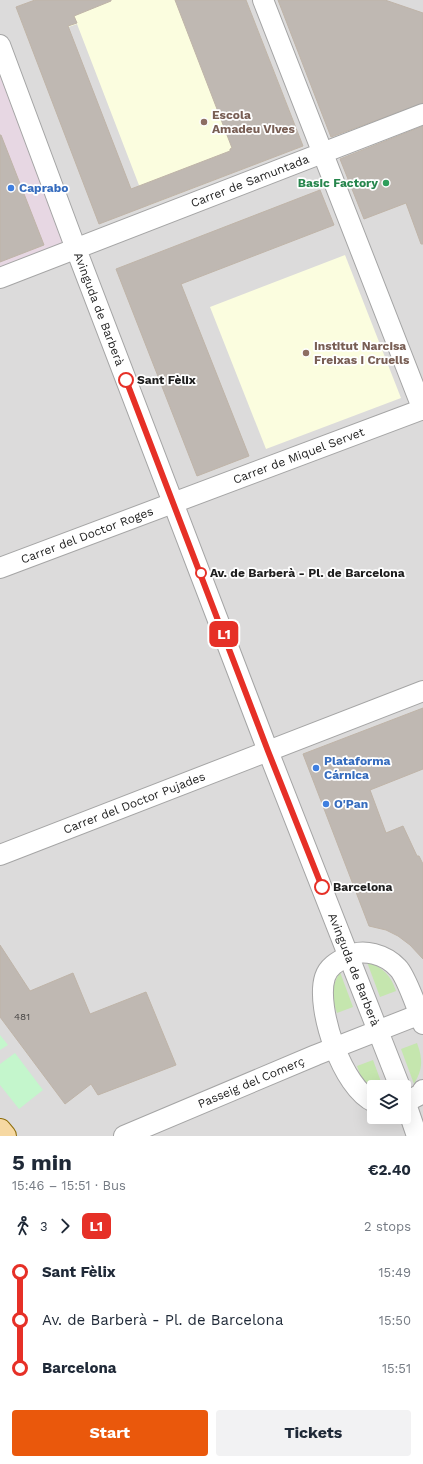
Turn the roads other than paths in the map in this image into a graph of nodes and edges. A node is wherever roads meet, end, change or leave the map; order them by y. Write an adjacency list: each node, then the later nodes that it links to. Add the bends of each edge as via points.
1 (263, 0): 4 (street)
2 (0, 45): 5 (street, Avinguda de Barberà)
3 (423, 114): 4 (street, Carrer de Samuntada)
4 (323, 153): 5 (street, Carrer de Samuntada); 7 (street)
5 (76, 249): 6 (street, Carrer de Samuntada); 8 (street, Avinguda de Barberà)
6 (0, 278)
7 (423, 410): 8 (street, Carrer de Miquel Servet)
8 (174, 503): 9 (street, Carrer del Doctor Roges); 11 (street, Avinguda de Barberà)
9 (0, 568)
10 (423, 691): 11 (street, Carrer del Doctor Pujades)
11 (268, 751): 12 (street, Carrer del Doctor Pujades); 13 (street, Avinguda de Barberà)
12 (0, 855)
13 (348, 955): 14 (street, via 367,952 386,957 400,969); 15 (street, Avinguda de Barberà); 16 (street, via 333,964 325,976 322,990 328,1030)
14 (422, 1017): 15 (street, Passeig del Comerç)
15 (378, 1030): 16 (street, Passeig del Comerç); 17 (street, Avinguda de Barberà)
16 (334, 1047): 20 (street, via 357,1088); 24 (street, Passeig del Comerç)
17 (396, 1080)
18 (423, 1090): 19 (street, via 421,1094)
19 (411, 1096)
20 (367, 1097)
21 (411, 1118): 25 (street, Avinguda de Barberà)
22 (0, 1130): 23 (main road)
23 (4, 1136)
24 (124, 1136)
25 (418, 1136)

